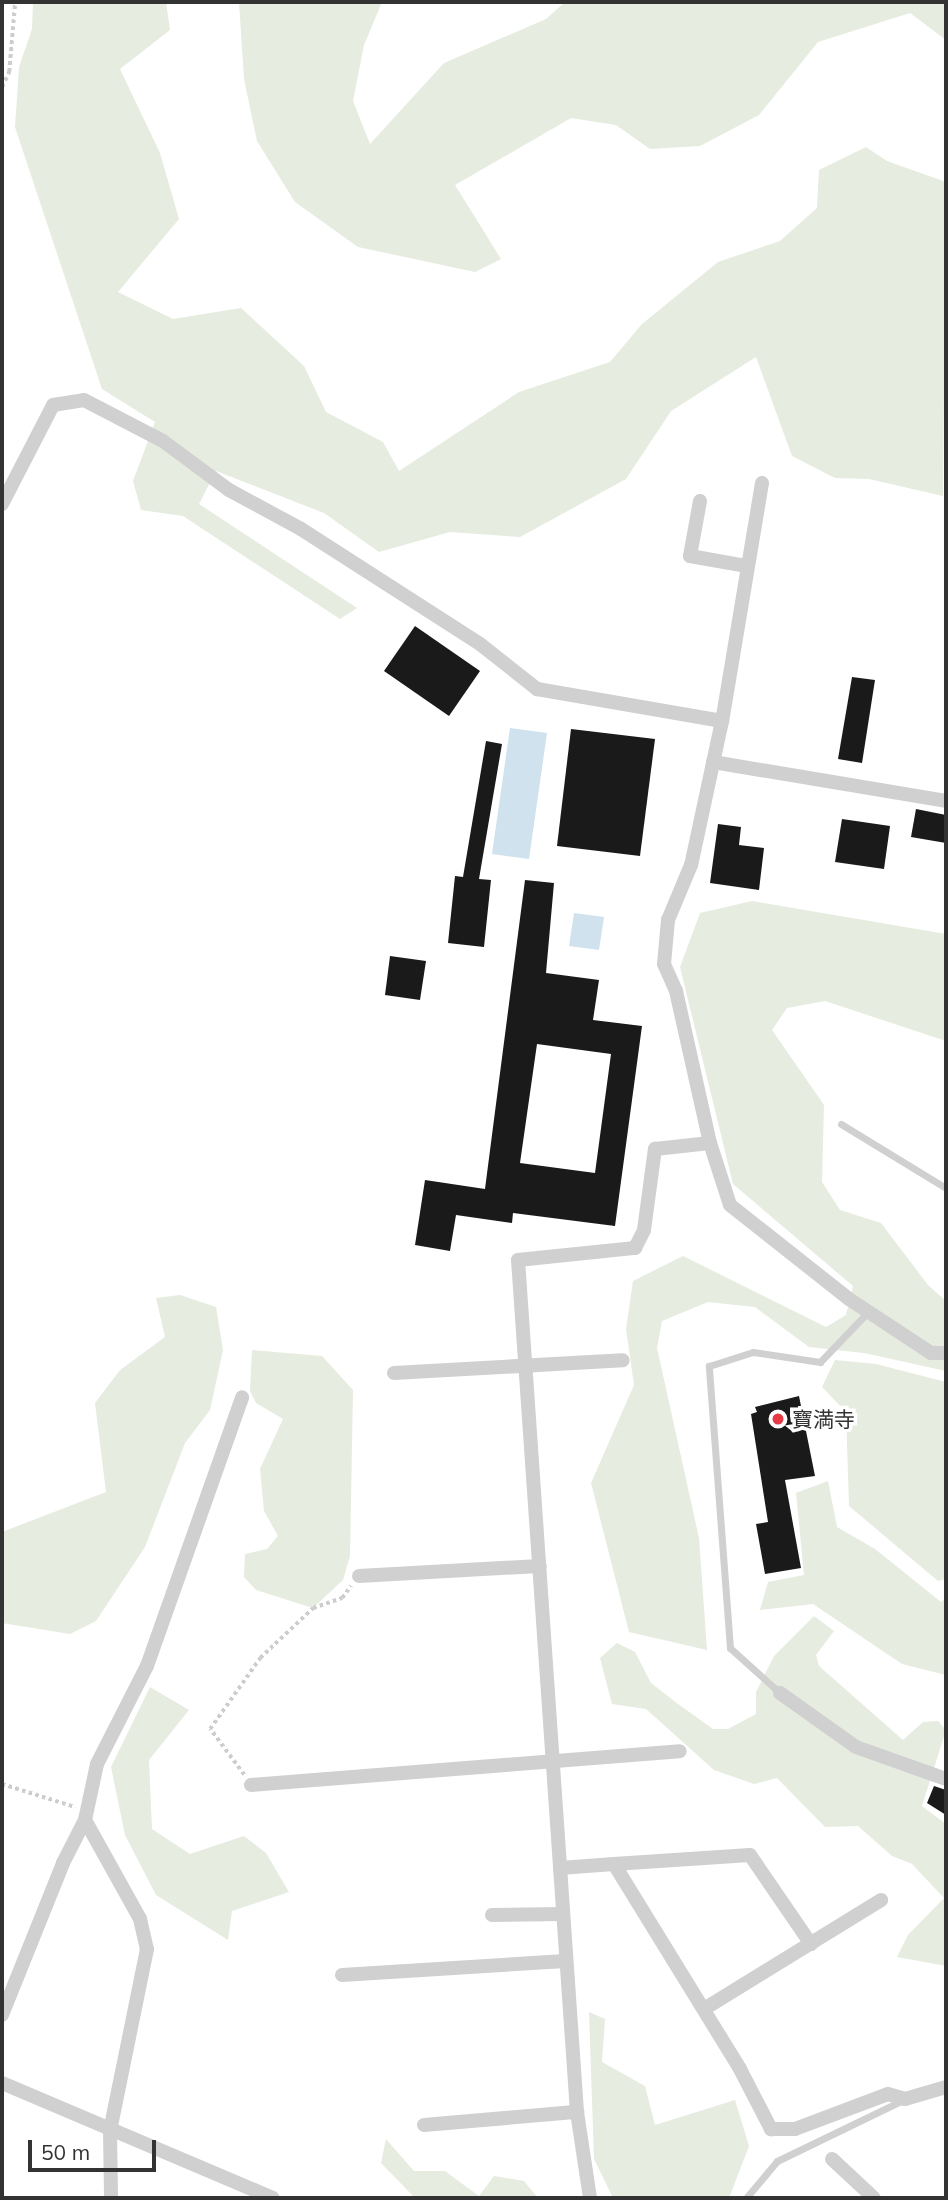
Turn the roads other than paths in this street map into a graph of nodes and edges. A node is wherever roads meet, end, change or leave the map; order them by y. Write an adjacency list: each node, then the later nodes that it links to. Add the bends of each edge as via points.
1 (762, 483): 4 (street)
2 (700, 501): 4 (street, via 690,556)
3 (2, 504): 5 (street, via 53,404 84,400 163,441 229,490 301,530 480,644 537,689)
4 (747, 566): 5 (street)
5 (722, 721): 6 (street)
6 (712, 762): 7 (street); 9 (street, via 691,865 668,920 664,964 676,991)
7 (946, 801)
8 (841, 1124): 10 (lane)
9 (710, 1143): 11 (street, via 730,1205); 14 (street, via 655,1149 644,1230 635,1248 518,1259)
10 (946, 1188)
11 (868, 1312): 12 (street, via 931,1353); 19 (lane, via 820,1362 753,1352 709,1366 730,1648)
12 (946, 1353)
13 (623, 1360): 14 (street)
14 (526, 1367): 15 (street); 17 (street)
15 (394, 1373)
16 (242, 1396): 24 (street, via 147,1667 97,1764)
17 (540, 1566): 18 (street); 21 (street)
18 (359, 1576)
19 (780, 1693): 22 (street, via 856,1747)
20 (680, 1751): 21 (street)
21 (553, 1763): 23 (street); 26 (street)
22 (942, 1778)
23 (251, 1785)
24 (86, 1816): 34 (street, via 62,1863); 40 (street, via 140,1919 147,1948)
25 (614, 1864): 26 (street); 30 (street, via 750,1855); 33 (street)
26 (560, 1868): 28 (street)
27 (881, 1900): 30 (street)
28 (563, 1914): 29 (street); 31 (street)
29 (492, 1915)
30 (811, 1944): 33 (street)
31 (566, 1961): 32 (street); 38 (street)
32 (342, 1975)
33 (704, 2009): 37 (street, via 771,2129 795,2129 888,2094)
34 (2, 2015)
35 (2, 2083): 40 (street)
36 (946, 2087): 37 (street)
37 (905, 2099): 45 (lane, via 777,2161)
38 (577, 2112): 39 (street); 44 (street)
39 (424, 2125)
40 (110, 2131): 42 (street); 43 (street)
41 (832, 2159): 46 (street)
42 (111, 2198)
43 (272, 2198)
44 (590, 2198)
45 (746, 2198)
46 (874, 2198)

